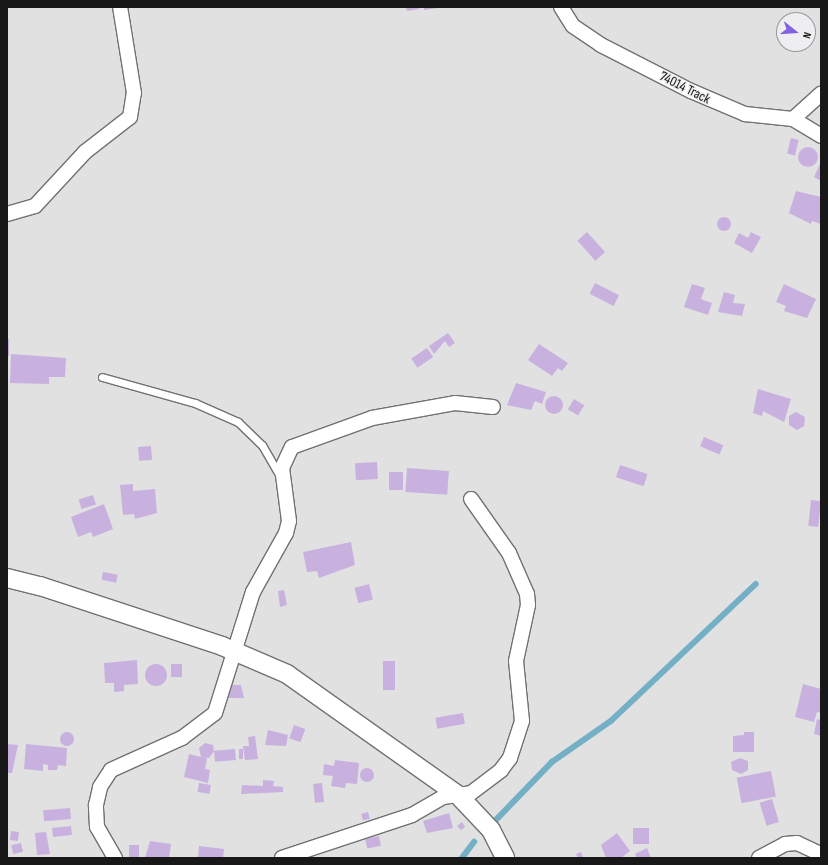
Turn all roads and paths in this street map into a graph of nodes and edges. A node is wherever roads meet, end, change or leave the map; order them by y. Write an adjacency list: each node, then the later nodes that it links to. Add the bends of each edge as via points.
1 (120, 7): 6 (street, via 134,93 130,117 85,152 35,206)
2 (561, 7): 4 (street, 74014 Track, via 573,26 601,44 698,95 745,114)
3 (821, 94): 4 (street)
4 (793, 119): 5 (street)
5 (821, 136)
6 (7, 214)
7 (102, 377): 9 (lane, via 195,403 238,422 262,445)
8 (493, 407): 9 (street, via 455,402 372,418 302,441 286,456)
9 (282, 479): 12 (street, via 288,508 286,533 253,592)
10 (471, 499): 13 (street, via 509,552 522,580 528,605 516,661 522,721 518,741 501,770 471,793)
11 (7, 578): 12 (street, via 40,586)
12 (235, 651): 13 (street, via 288,674); 15 (street, via 220,703 206,722 153,753 111,770 103,781 96,805 97,827)
13 (458, 795): 16 (street, via 443,797 412,815); 17 (street, via 491,830)
14 (821, 854): 18 (street, via 797,843 785,844)
15 (115, 858)
16 (282, 858)
17 (504, 858)
18 (759, 858)

